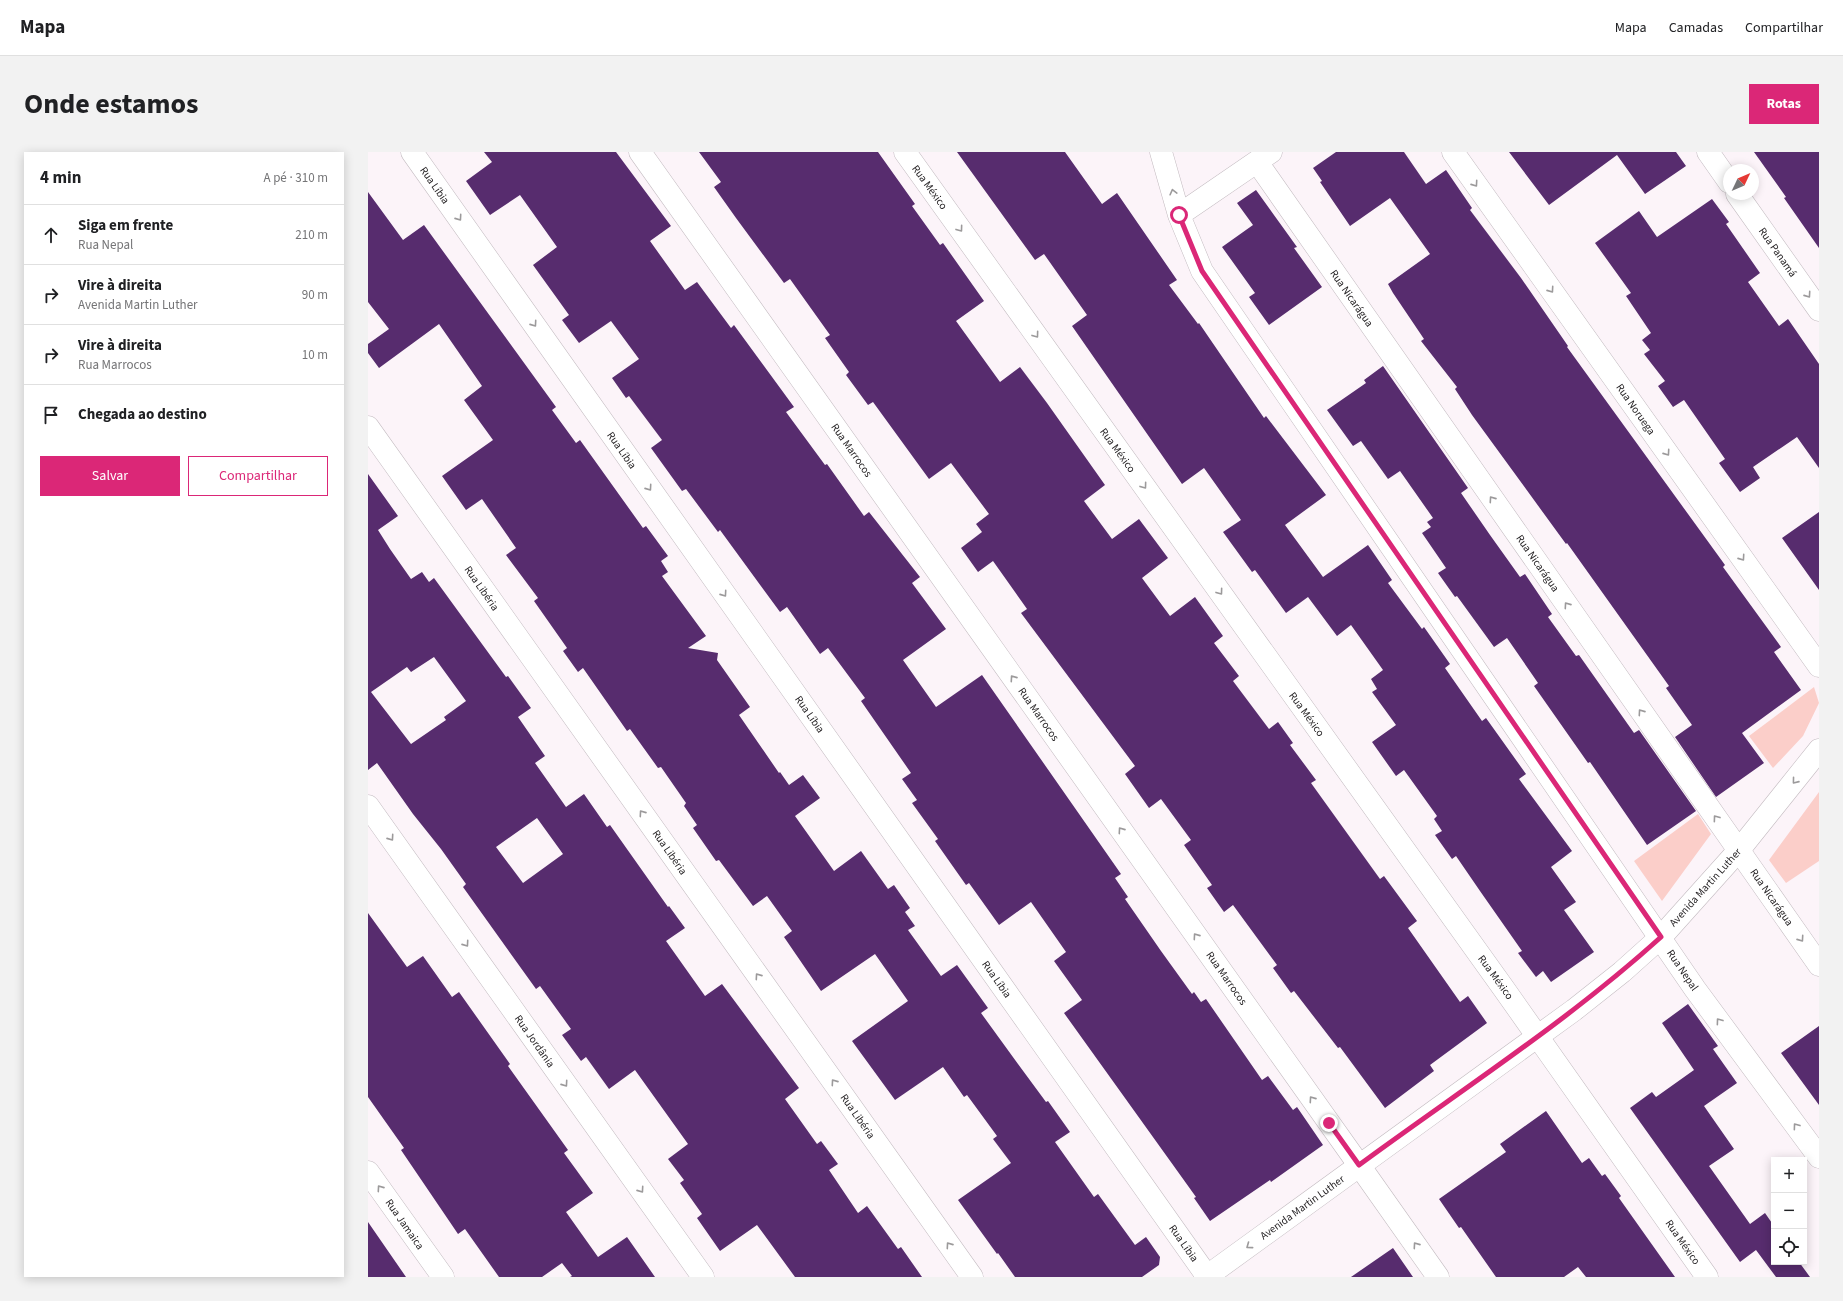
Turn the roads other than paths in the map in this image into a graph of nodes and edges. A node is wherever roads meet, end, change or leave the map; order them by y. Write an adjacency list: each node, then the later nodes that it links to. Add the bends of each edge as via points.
1 (412, 152): 26 (street, Rua Líbia, one-way to 26)
2 (640, 152): 21 (street, Rua Marrocos, one-way to 2)
3 (904, 152): 19 (street, Rua México, one-way to 19)
4 (1161, 152): 10 (street, Rua Nepal, one-way to 4)
5 (1453, 152): 13 (street, Rua Noruega, one-way to 13)
6 (1708, 152): 8 (street)
7 (1264, 157): 10 (street); 16 (street, Rua Nicarágua, one-way to 7)
8 (1723, 173)
9 (1741, 200): 11 (street, Rua Panamá, one-way to 11)
10 (1179, 215): 17 (street, Rua Nepal, via 1202,271)
11 (1819, 310)
12 (368, 427): 25 (street, Rua Libéria, one-way to 12)
13 (1819, 666)
14 (1819, 750): 16 (street, Avenida Martin Luther, one-way to 16)
15 (368, 806): 24 (street, Rua Jordânia, one-way to 24)
16 (1739, 850): 17 (street, Avenida Martin Luther); 18 (street, Rua Nicarágua, one-way to 18)
17 (1661, 937): 19 (street, Avenida Martin Luther, via 1622,972); 20 (street, Rua Nepal, one-way to 17, via 1695,989)
18 (1819, 965)
19 (1538, 1036): 21 (street, Avenida Martin Luther); 28 (street, Rua México)
20 (1819, 1157)
21 (1359, 1165): 26 (street, Avenida Martin Luther, one-way to 26); 27 (street, Rua Marrocos, one-way to 21)
22 (368, 1172): 23 (street, Rua Jamaica, one-way to 22)
23 (443, 1277)
24 (703, 1277)
25 (972, 1277)
26 (1207, 1277)
27 (1438, 1277)
28 (1707, 1277)

